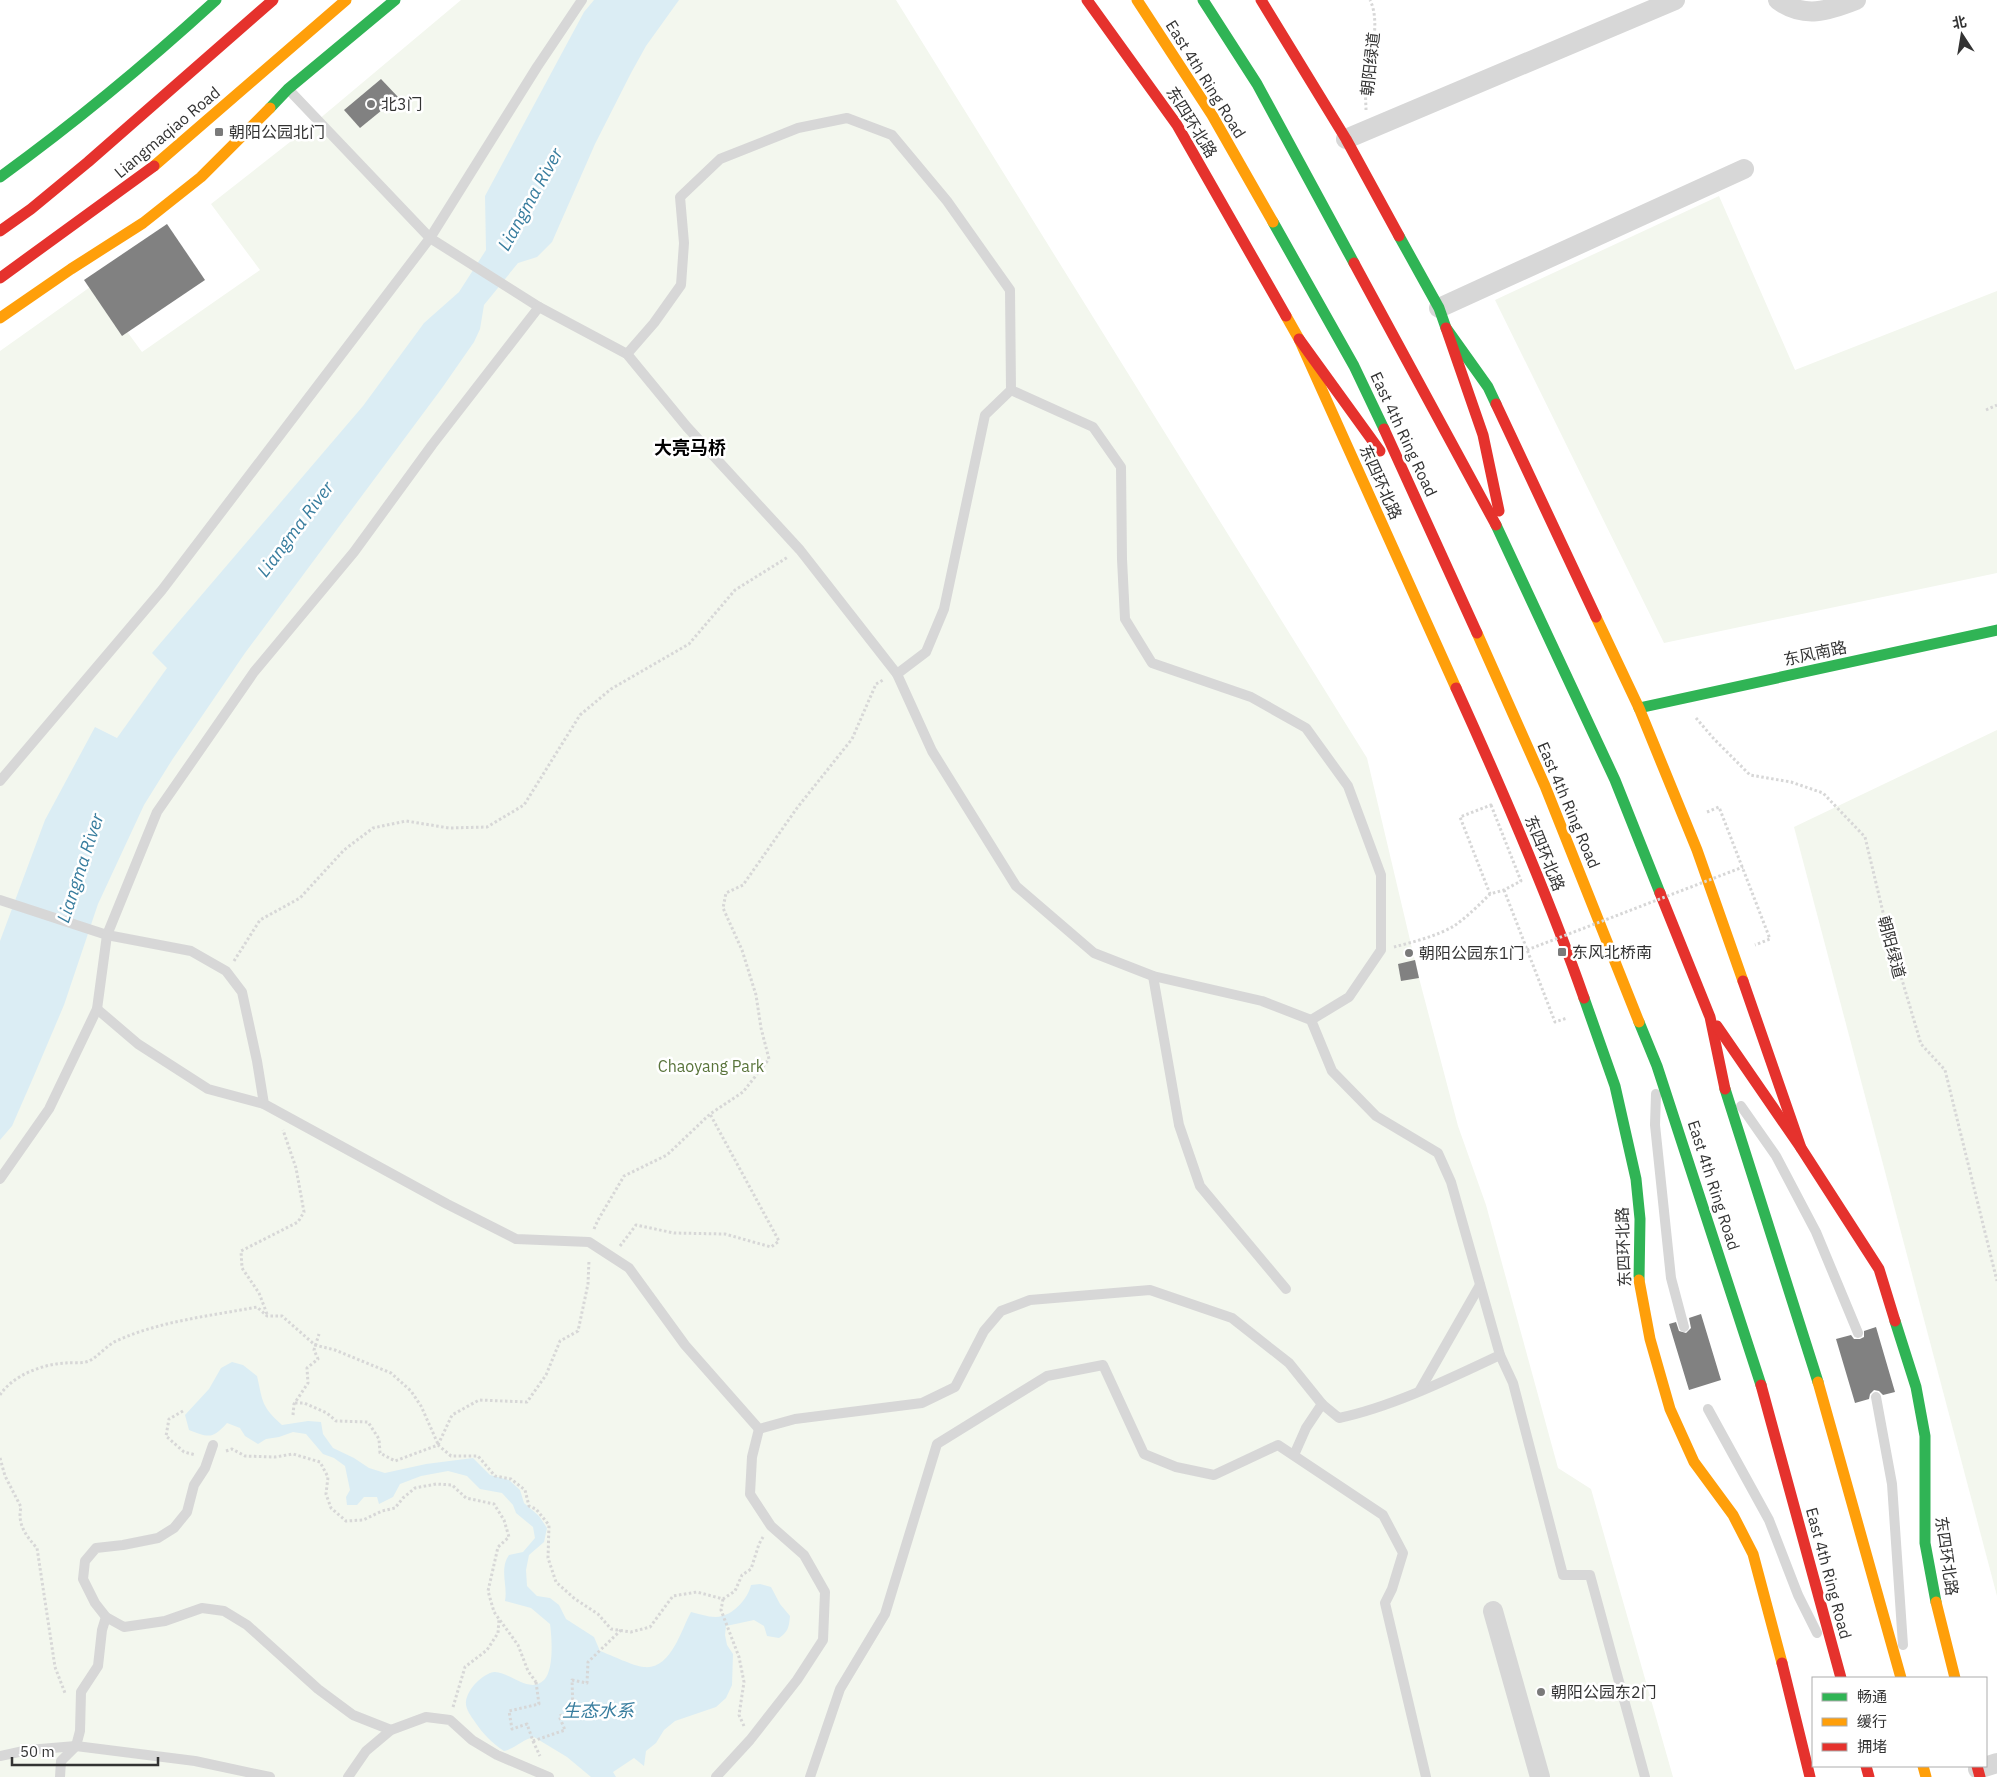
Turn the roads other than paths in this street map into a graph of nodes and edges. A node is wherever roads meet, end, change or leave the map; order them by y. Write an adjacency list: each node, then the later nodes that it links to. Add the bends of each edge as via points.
1 (216, 0): 18 (main road, via 97,105)
2 (273, 0): 19 (main road, Liangmaqiao Road, via 88,162)
3 (346, 0): 21 (main road, Liangmaqiao Road, via 150,170)
4 (389, 0): 14 (main road)
5 (394, 0): 14 (main road)
6 (582, 0): 20 (lane)
7 (1087, 0): 26 (main road, 东四环北路, via 1177,125)
8 (1137, 0): 29 (main road, East 4th Ring Road, via 1212,115 1349,357)
9 (1203, 0): 30 (main road, East 4th Ring Road, via 1257,84)
10 (1261, 0): 16 (main road, 东四环北路)
11 (1675, 0): 16 (street)
12 (1778, 0): 13 (street, via 1804,12 1820,12)
13 (1856, 0)
14 (382, 10): 15 (main road)
15 (288, 89): 20 (lane); 24 (main road, via 201,177 143,223)
16 (1346, 138): 23 (main road, 东四环北路)
17 (1744, 169): 23 (street)
18 (0, 177)
19 (0, 231)
20 (430, 238): 22 (lane); 34 (lane, via 162,590)
21 (0, 278)
22 (539, 307): 27 (lane); 36 (lane, via 354,552 254,672 157,812)
23 (1439, 308): 25 (main road, 东四环北路)
24 (0, 318)
25 (1446, 328): 30 (main road, via 1483,435); 33 (main road, 东四环北路, via 1488,387)
26 (1299, 339): 29 (main road); 77 (main road, 东四环北路, via 1499,783 1572,962 1615,1086 1636,1180 1640,1219 1638,1277 1650,1339 1668,1400 1694,1462 1733,1515 1753,1554)
27 (627, 354): 28 (lane, via 681,285 684,243 680,197 720,159 798,128 847,118 892,135 947,201 1010,290); 32 (lane, via 687,427 800,550)
28 (1011, 390): 32 (lane, via 985,415 944,609 926,652); 40 (lane, via 1093,427 1121,467 1125,620 1152,663 1251,697 1306,728 1348,786 1381,874 1380,950 1349,998)
29 (1420, 505): 41 (main road, East 4th Ring Road, via 1545,786)
30 (1504, 540): 39 (main road, East 4th Ring Road, via 1615,780)
31 (1997, 630): 33 (main road, 东风南路)
32 (897, 674): 37 (lane, via 932,751 1016,886 1094,953)
33 (1640, 708): 44 (main road, 东四环北路, via 1698,850)
34 (0, 781)
35 (2, 901): 36 (lane)
36 (108, 935): 38 (lane); 43 (lane, via 191,951 226,971 242,992)
37 (1153, 976): 40 (lane, via 1262,1001); 47 (lane, via 1179,1125 1200,1186)
38 (97, 1009): 43 (lane, via 138,1044 208,1089); 45 (lane, via 49,1109)
39 (1710, 1017): 42 (main road, East 4th Ring Road); 44 (main road)
40 (1312, 1020): 46 (lane, via 1332,1071 1376,1116 1438,1153 1451,1182)
41 (1657, 1066): 48 (lane, via 1655,1124 1671,1278); 61 (main road, East 4th Ring Road, via 1754,1359)
42 (1722, 1081): 49 (lane, via 1776,1156 1816,1232); 62 (main road, East 4th Ring Road, via 1808,1351)
43 (264, 1104): 55 (lane, via 516,1239 589,1242 629,1268 685,1345)
44 (1802, 1148): 64 (main road, 东四环北路, via 1879,1269 1916,1387 1925,1436 1925,1543)
45 (0, 1179)
46 (1480, 1285): 50 (lane); 51 (lane)
47 (1286, 1289)
48 (1684, 1327)
49 (1858, 1333)
50 (1500, 1356): 51 (lane); 76 (lane, via 1513,1383 1563,1575 1590,1575)
51 (1420, 1390): 53 (lane, via 1359,1414 1339,1418)
52 (1876, 1397): 63 (lane, via 1892,1484)
53 (1322, 1404): 55 (lane, via 1289,1364 1232,1318 1150,1290 1030,1300 1001,1311 984,1331 955,1387 922,1403 795,1419); 57 (lane)
54 (1708, 1409): 60 (lane, via 1769,1520 1798,1595)
55 (759, 1429): 72 (lane, via 752,1457 750,1494 771,1526 804,1555 824,1592 822,1640 797,1680)
56 (213, 1445): 59 (lane, via 194,1485 187,1512 174,1528 158,1538 96,1548 86,1560 83,1579 94,1603)
57 (1294, 1455): 73 (lane, via 1278,1445 1214,1475 1176,1467 1144,1454 1103,1365 1047,1376 937,1444 886,1614 840,1689); 74 (lane, via 1383,1515 1403,1553 1385,1603)
58 (1493, 1611): 75 (street)
59 (106, 1617): 65 (lane, via 124,1628 165,1621 202,1608 224,1611 246,1625 318,1689 353,1715); 66 (lane, via 98,1666 81,1692 80,1732)
60 (1839, 1677)
61 (1840, 1677)
62 (1900, 1677)
63 (1905, 1677)
64 (1955, 1677)
65 (391, 1730): 70 (lane, via 366,1751); 71 (lane, via 426,1716 450,1720 472,1740 497,1755)
66 (76, 1746): 67 (lane); 68 (lane, via 61,1761); 69 (lane, via 195,1760)
67 (0, 1756)
68 (60, 1777)
69 (270, 1777)
70 (348, 1777)
71 (549, 1777)
72 (716, 1777)
73 (810, 1777)
74 (1426, 1777)
75 (1540, 1777)
76 (1645, 1777)
77 (1809, 1777)

